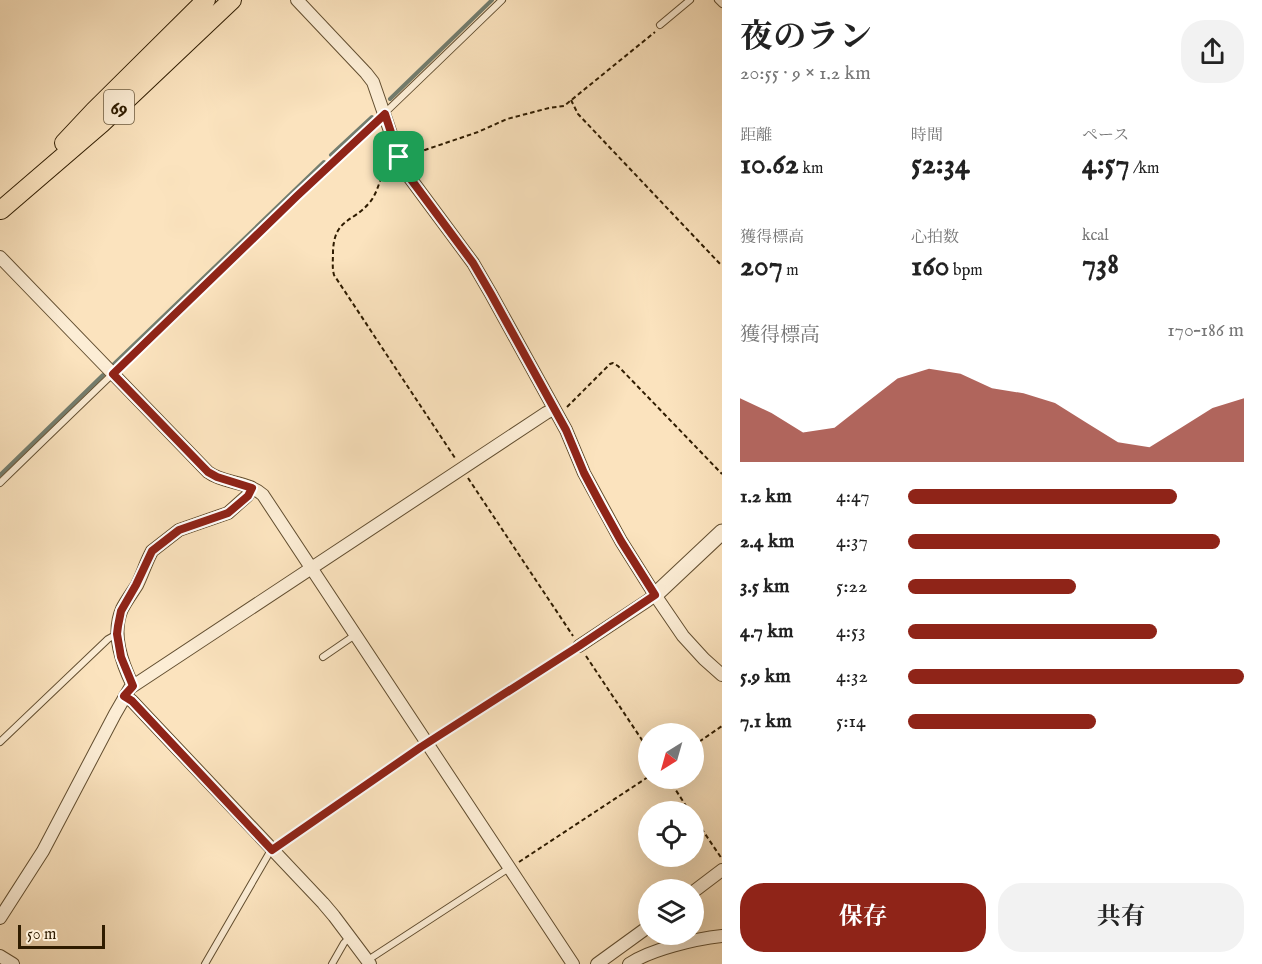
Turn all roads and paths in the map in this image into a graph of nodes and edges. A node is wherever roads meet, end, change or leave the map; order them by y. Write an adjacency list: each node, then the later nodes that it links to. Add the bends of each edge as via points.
1 (206, 0): 12 (main road, 69)
2 (232, 0): 12 (main road, 69, via 101,124)
3 (297, 0): 10 (street, via 373,82)
4 (502, 0): 10 (lane)
5 (690, 0): 8 (lane)
6 (718, 0): 7 (lane)
7 (722, 4)
8 (660, 25): 9 (path)
9 (571, 100): 11 (path, via 564,106 507,119); 14 (path, via 579,114)
10 (385, 114): 11 (street); 15 (lane)
11 (399, 157): 16 (street, via 415,186 473,263); 17 (path, via 386,166 369,203 338,230 332,270)
12 (0, 210)
13 (0, 257): 15 (street)
14 (722, 266)
15 (113, 374): 19 (lane); 20 (street, via 208,472)
16 (556, 411): 17 (street, via 546,413); 18 (path, via 566,407 613,363); 23 (street, via 601,505)
17 (462, 468): 22 (street); 26 (path)
18 (722, 474)
19 (0, 483)
20 (252, 488): 22 (street, via 262,495); 24 (street, via 228,513 179,530 152,551 121,611)
21 (722, 532): 23 (street)
22 (310, 568): 25 (street); 29 (street)
23 (655, 595): 26 (street); 28 (street, via 693,647)
24 (117, 634): 29 (street); 34 (lane)
25 (355, 635): 27 (lane); 35 (street)
26 (579, 646): 32 (path); 35 (path)
27 (322, 657)
28 (722, 675)
29 (133, 686): 30 (street)
30 (124, 696): 38 (street); 43 (street, via 43,851)
31 (722, 726): 33 (path)
32 (638, 734)
33 (704, 738)
34 (0, 742)
35 (427, 744): 38 (lane); 40 (street)
36 (638, 784): 40 (path)
37 (704, 832): 39 (path)
38 (272, 850): 46 (street); 50 (lane)
39 (722, 859)
40 (509, 868): 48 (lane); 52 (street)
41 (722, 870): 42 (street)
42 (704, 884)
43 (0, 918)
44 (638, 934): 53 (street)
45 (722, 936): 54 (street, via 674,946)
46 (350, 938): 48 (street); 51 (lane)
47 (0, 956): 49 (street)
48 (368, 962)
49 (13, 964)
50 (205, 964)
51 (332, 964)
52 (573, 964)
53 (597, 964)
54 (629, 964)

